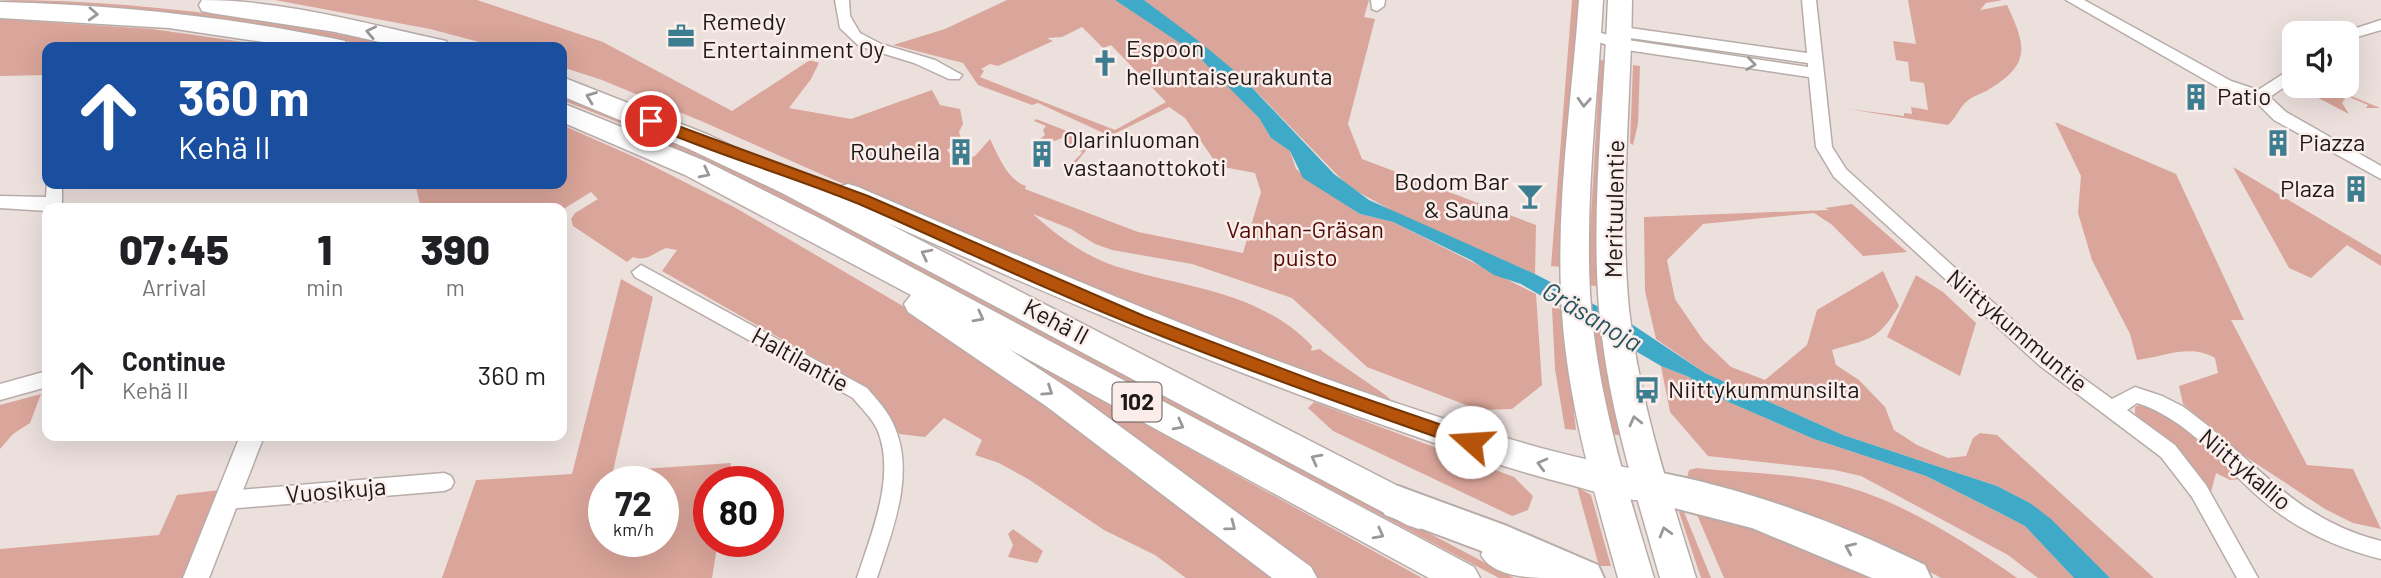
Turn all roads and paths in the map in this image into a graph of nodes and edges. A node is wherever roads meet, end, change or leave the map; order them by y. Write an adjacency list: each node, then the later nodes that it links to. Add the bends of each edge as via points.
1 (157, 0): 13 (main road, one-way to 1, via 335,24)
2 (842, 0): 15 (street, via 843,19 859,41)
3 (1591, 0): 10 (main road, Merituulentie)
4 (1620, 0): 11 (main road, Merituulentie)
5 (1809, 0): 14 (street, Niittykummuntie)
6 (2073, 0): 18 (street, via 2226,85)
7 (0, 10): 12 (main road, one-way to 12, via 114,15)
8 (2381, 25): 9 (street)
9 (2359, 31)
10 (1588, 34): 11 (street); 30 (main road, Merituulentie, one-way to 30, via 1575,273 1578,335)
11 (1620, 38): 14 (street); 32 (main road, Merituulentie, one-way to 11, via 1619,349 1614,307 1611,260)
12 (305, 42)
13 (416, 42)
14 (1815, 66): 28 (street, Niittykummuntie, via 1824,147 1840,173 2035,351)
15 (954, 75)
16 (2282, 81): 18 (street)
17 (567, 88): 20 (main road, Kehä II / 102, one-way to 17)
18 (2258, 95): 21 (street, via 2280,116)
19 (567, 113): 24 (main road, Kehä II / 102, one-way to 24, via 695,168)
20 (699, 142): 30 (main road, one-way to 20, via 1518,458 1314,388 1138,320 793,172); 34 (main road, Kehä II / 102, one-way to 20, via 1008,297)
21 (2381, 173)
22 (0, 202): 23 (street)
23 (42, 204)
24 (811, 227): 39 (main road, one-way to 39, via 849,263 1057,397); 40 (main road, Kehä II / 102, one-way to 40)
25 (641, 272): 38 (street, Haltilantie, via 860,393 874,410 891,446 891,465 886,515)
26 (42, 380): 27 (street)
27 (0, 392)
28 (2114, 408): 35 (street, Niittykallio, via 2135,395 2152,398 2181,417 2283,505 2340,538); 44 (street, Niittykummuntie, via 2168,451 2199,491)
29 (250, 441): 33 (street)
30 (1608, 480): 32 (main road); 41 (main road, Merituulentie)
31 (444, 482): 33 (street, Vuosikuja)
32 (1652, 487): 42 (main road, Merituulentie, one-way to 32); 43 (highway, one-way to 32, via 1817,535 1743,509)
33 (227, 500): 37 (street)
34 (1398, 503): 36 (highway)
35 (2381, 550)
36 (1563, 575)
37 (196, 578)
38 (867, 578)
39 (1299, 578)
40 (1462, 578)
41 (1636, 578)
42 (1678, 578)
43 (1911, 578)
44 (2248, 578)

